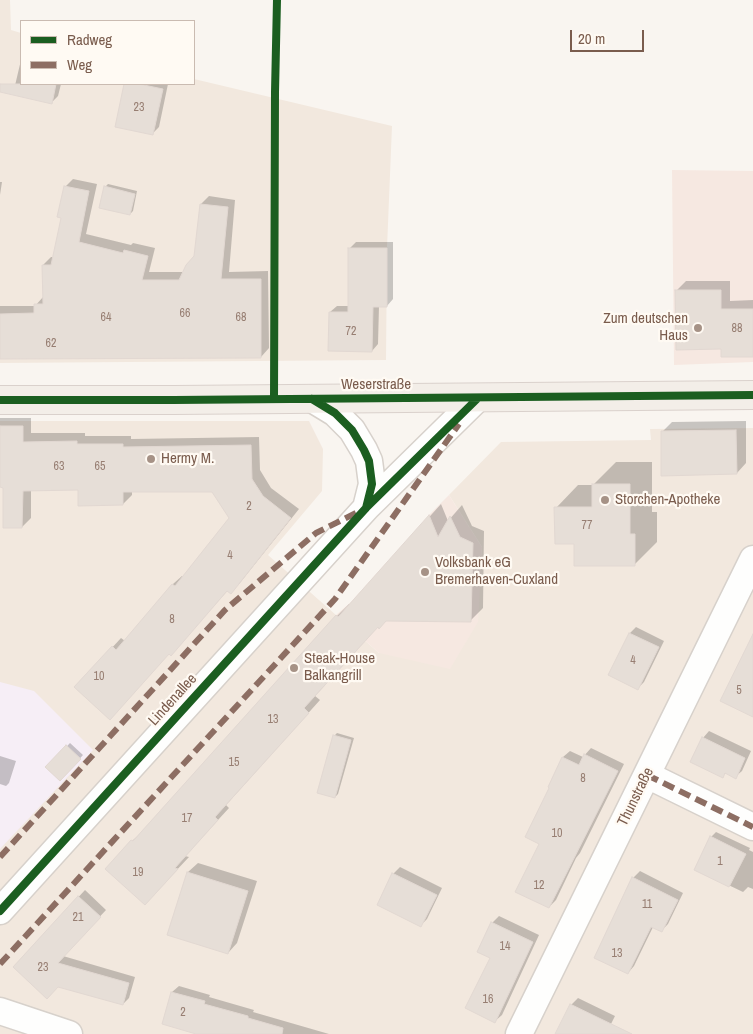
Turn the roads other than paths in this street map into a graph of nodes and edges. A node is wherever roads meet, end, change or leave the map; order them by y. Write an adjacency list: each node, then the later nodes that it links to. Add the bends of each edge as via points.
1 (753, 395): 2 (main road, Weserstraße)
2 (478, 398): 3 (main road, Weserstraße); 5 (street, Lindenallee)
3 (312, 399): 4 (main road, Weserstraße); 5 (street, Lindenallee, via 352,430 364,450 372,484)
4 (0, 400)
5 (366, 508): 9 (street, Lindenallee)
6 (753, 559): 7 (street, Thunstraße)
7 (647, 776): 8 (street); 12 (street, Thunstraße)
8 (753, 827)
9 (0, 910)
10 (0, 1011): 11 (street)
11 (69, 1034)
12 (519, 1034)

